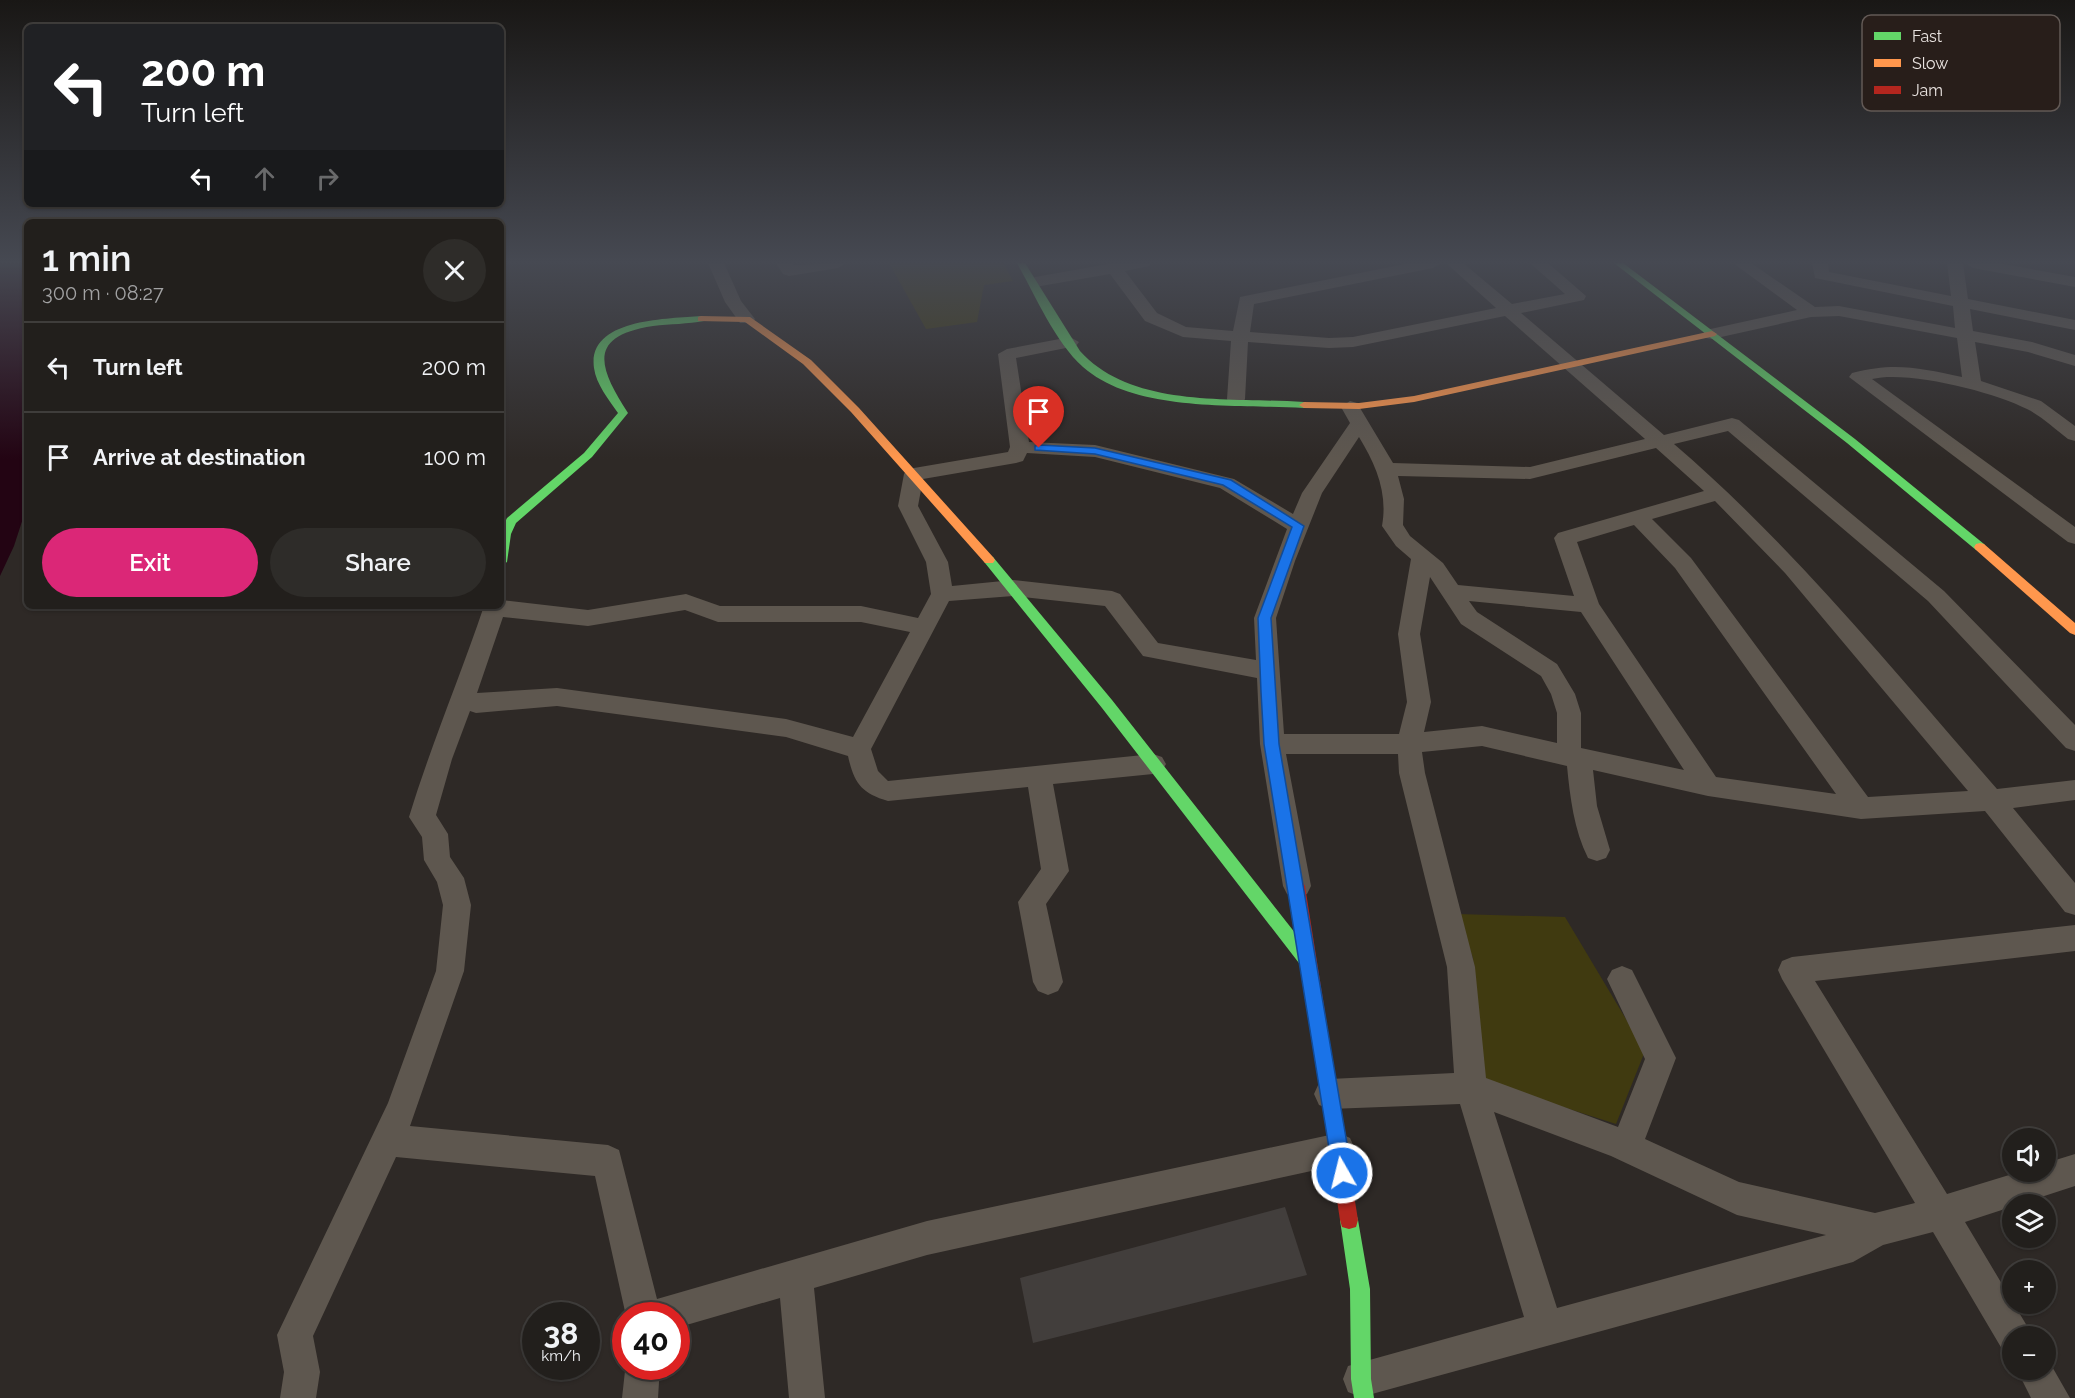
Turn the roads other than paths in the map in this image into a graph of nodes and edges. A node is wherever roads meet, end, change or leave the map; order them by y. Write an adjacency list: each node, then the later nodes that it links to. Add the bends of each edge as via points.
1 (628, 328): 30 (street, via 612,333 599,345 597,361 601,381 623,413 617,425 514,517)
2 (759, 328): 25 (street, via 812,366)
3 (1062, 328): 15 (street)
4 (1175, 328): 14 (street)
5 (1242, 328): 14 (street)
6 (1416, 328): 14 (street, via 1353,342)
7 (1532, 328): 17 (street)
8 (1706, 328): 12 (street)
9 (1734, 328): 12 (street)
10 (1941, 328): 13 (street)
11 (1966, 328): 13 (street)
12 (1712, 333): 17 (street); 39 (street, via 1860,446 2004,565)
13 (1967, 333): 16 (street); 18 (street)
14 (1240, 338): 19 (street)
15 (1070, 342): 19 (street, via 1096,372 1133,389); 23 (street, via 1007,354)
16 (2075, 361)
17 (1573, 365): 20 (street); 22 (street)
18 (1972, 385): 21 (street, via 2034,405); 29 (street, via 1896,370 1858,377)
19 (1236, 399): 20 (street)
20 (1354, 415): 24 (street); 28 (street)
21 (2075, 435)
22 (1661, 443): 24 (street, via 1530,473); 26 (street); 42 (street, via 1732,423 1936,596)
23 (1020, 447): 25 (street, via 1016,457); 28 (street, via 1095,451 1227,483)
24 (1385, 469): 31 (street, via 1396,512 1392,526)
25 (914, 474): 32 (street); 34 (street, via 908,506 937,562)
26 (1719, 493): 27 (street); 51 (street, via 1793,568)
27 (1638, 517): 35 (street, via 1565,538); 52 (street, via 1683,563)
28 (1298, 526): 40 (street, via 1264,618)
29 (2075, 537)
30 (504, 545)
31 (1422, 557): 33 (street); 43 (street, via 1409,634 1419,702)
32 (1013, 588): 34 (street); 40 (street, via 1112,599 1151,651); 47 (street)
33 (1452, 592): 35 (street); 46 (street, via 1469,618 1549,670 1569,713)
34 (942, 594): 38 (street)
35 (1588, 605): 49 (street)
36 (504, 608): 38 (street, via 588,618 686,602 718,614 861,614)
37 (494, 609): 41 (street)
38 (924, 627): 45 (street)
39 (2075, 630)
40 (1266, 671): 44 (street)
41 (463, 696): 45 (street, via 476,704 557,698 786,728); 62 (street, via 422,818 435,834 437,860 450,878 457,905 450,972 402,1109)
42 (2075, 741)
43 (1409, 743): 44 (street); 46 (street, via 1482,736); 60 (street, via 1412,772 1461,967)
44 (1272, 744): 54 (street)
45 (859, 749): 48 (street, via 867,780 877,789 888,791)
46 (1574, 758): 49 (street); 53 (street)
47 (1153, 764): 48 (street); 57 (street)
48 (1039, 774): 59 (street, via 1055,871 1032,902)
49 (1708, 786): 52 (street)
50 (2075, 790): 51 (street)
51 (1991, 800): 52 (street); 55 (street)
52 (1861, 808)
53 (1597, 850)
54 (1297, 886): 57 (street)
55 (2075, 903)
56 (2075, 938): 66 (street, via 1792,970)
57 (1308, 962): 61 (street)
58 (1622, 979): 63 (street, via 1661,1058)
59 (1048, 982)
60 (1471, 1088): 61 (street); 63 (street); 72 (street)
61 (1330, 1094): 64 (street)
62 (387, 1140): 69 (street, via 608,1161); 76 (street, via 295,1335 302,1372)
63 (1626, 1147): 67 (street, via 1737,1198)
64 (1339, 1149): 68 (street, via 927,1238); 75 (street, via 1360,1289)
65 (2075, 1170): 66 (street)
66 (1941, 1212): 67 (street); 71 (street)
67 (1875, 1230): 72 (street, via 1853,1245)
68 (795, 1276): 70 (street); 78 (street)
69 (640, 1302)
70 (690, 1307)
71 (2009, 1326)
72 (1546, 1329): 75 (street)
73 (641, 1380): 77 (street)
74 (2041, 1380): 79 (street)
75 (1362, 1389)
76 (298, 1398)
77 (640, 1398)
78 (807, 1398)
79 (2052, 1398)

